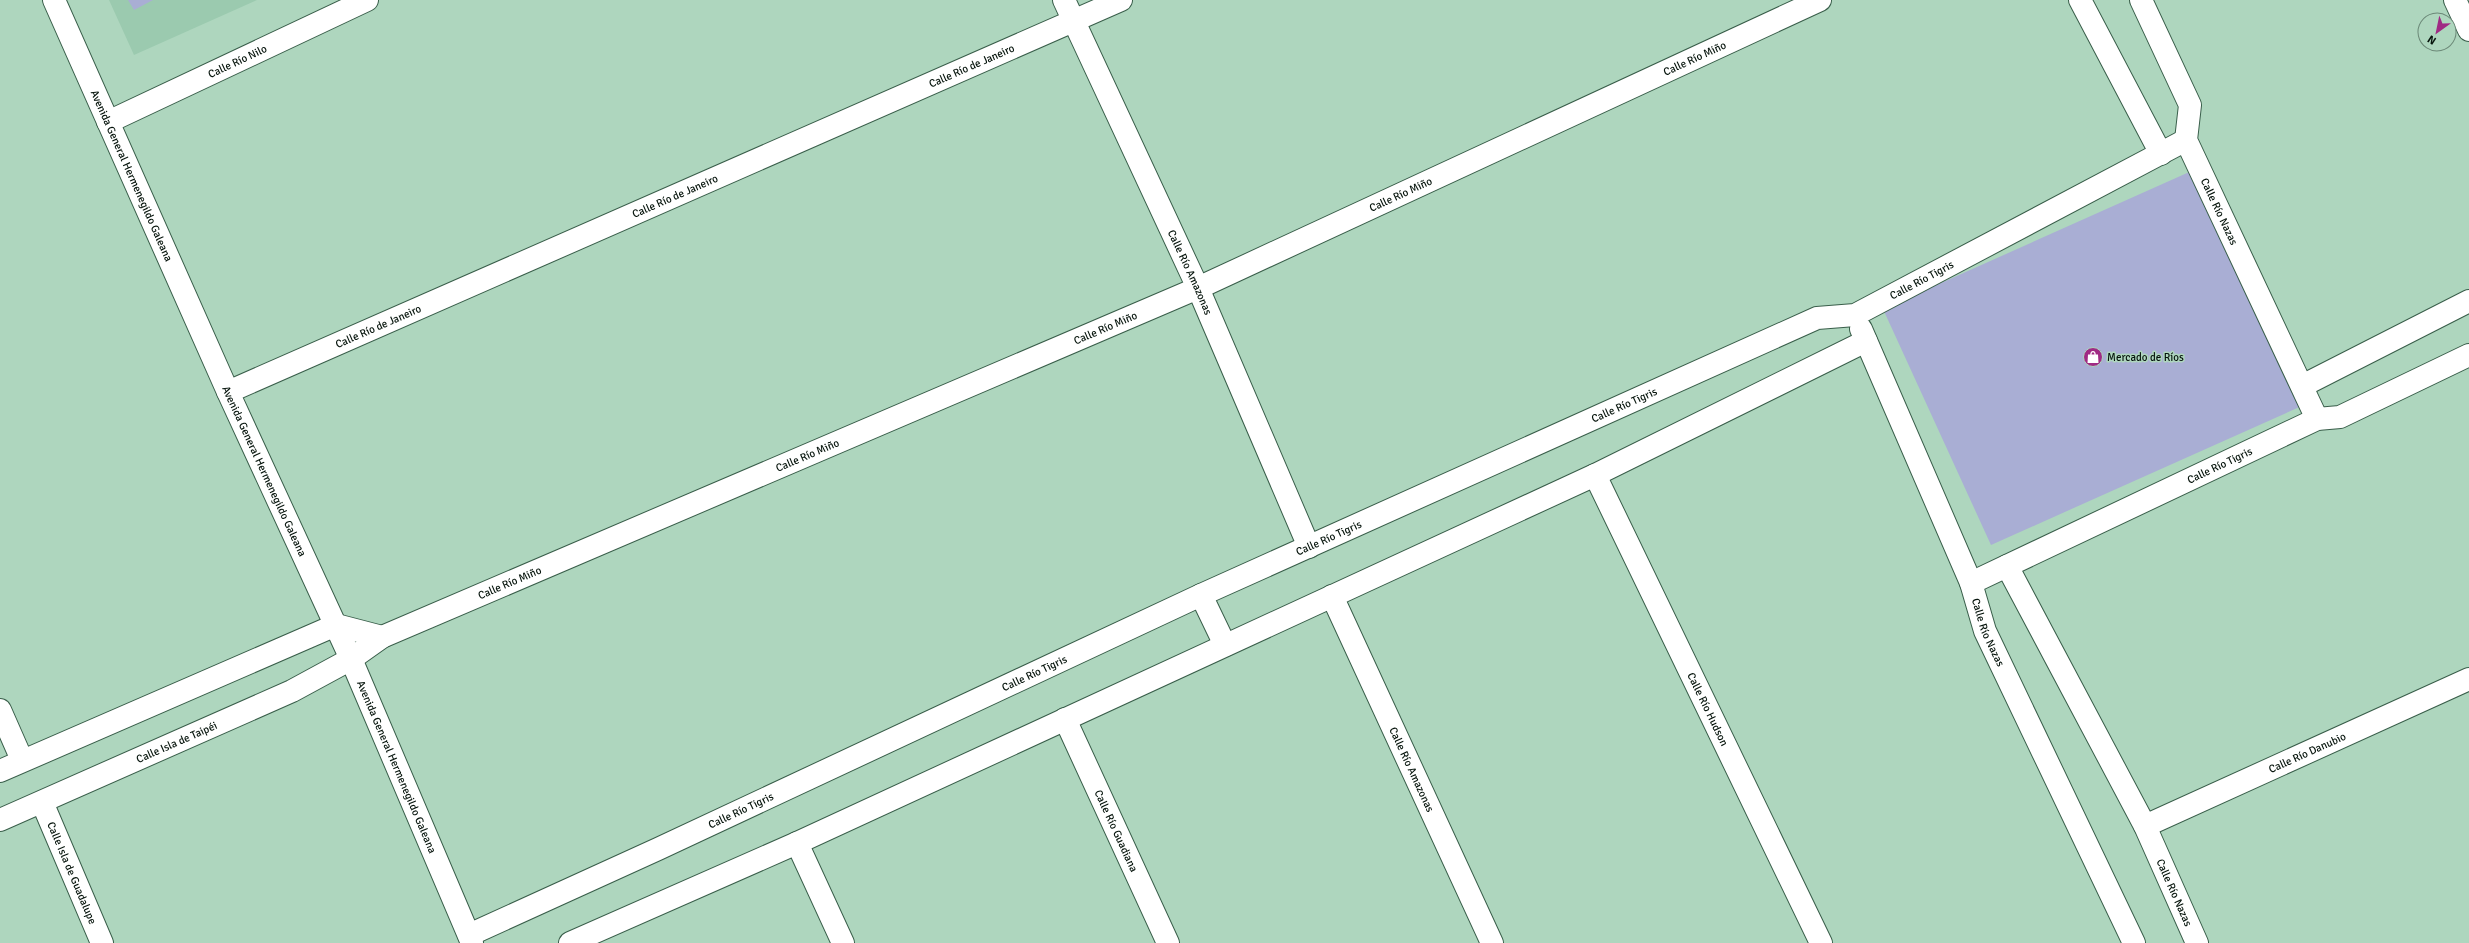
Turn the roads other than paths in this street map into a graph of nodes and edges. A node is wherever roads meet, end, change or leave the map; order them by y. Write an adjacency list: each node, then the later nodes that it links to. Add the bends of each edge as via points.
1 (54, 0): 11 (street, Avenida General Hermenegildo Galeana)
2 (367, 0): 11 (street, Calle Río Nilo)
3 (1064, 0): 9 (street, Calle Río Amazonas)
4 (1121, 0): 9 (street, Calle Río de Janeiro)
5 (1820, 0): 14 (street, Calle Río Miño)
6 (2080, 0): 13 (street)
7 (2141, 0): 12 (street, via 2190,105)
8 (2455, 0): 10 (street)
9 (1073, 22): 14 (street, Calle Río Amazonas); 20 (street, Calle Río de Janeiro)
10 (2469, 30)
11 (108, 122): 20 (street, Avenida General Hermenegildo Galeana)
12 (2186, 140): 13 (street, Calle Río Tigris); 19 (street, Calle Río Nazas)
13 (2161, 154): 16 (street, Calle Río Tigris)
14 (1198, 288): 23 (street, Calle Río Amazonas); 29 (street, Calle Río Miño)
15 (2469, 301): 19 (street)
16 (1855, 315): 17 (street, Calle Río Nazas); 23 (street, Calle Río Tigris, via 1817,318)
17 (1866, 342): 22 (street); 25 (street, Calle Río Nazas)
18 (2469, 355): 21 (street, Calle Río Tigris, via 2340,417)
19 (2302, 386): 21 (street, Calle Río Nazas)
20 (228, 392): 28 (street, Avenida General Hermenegildo Galeana)
21 (2317, 419): 24 (street, Calle Río Tigris)
22 (1595, 475): 27 (street); 47 (street, Calle Río Hudson)
23 (1308, 547): 26 (street, Calle Río Tigris)
24 (2007, 566): 25 (street, Calle Río Tigris); 39 (street, Calle Río Nazas)
25 (1971, 583): 48 (street, Calle Río Nazas, via 1985,631)
26 (1201, 595): 30 (street); 41 (street, Calle Río Tigris)
27 (1332, 596): 30 (street); 46 (street, Calle Río Amazonas)
28 (336, 625): 29 (street); 31 (street, Avenida General Hermenegildo Galeana); 35 (street)
29 (382, 637): 31 (street, Calle Río Miño)
30 (1225, 645): 34 (street)
31 (351, 659): 37 (street, Calle Isla de Taipéi, via 292,691); 41 (street, Avenida General Hermenegildo Galeana)
32 (2469, 679): 39 (street, Calle Río Danubio)
33 (0, 710): 35 (street)
34 (1065, 719): 40 (street); 45 (street, Calle Río Guadiana)
35 (22, 760): 36 (street)
36 (0, 771)
37 (42, 802): 38 (street, Calle Isla de Taipéi); 42 (street, Calle Isla de Guadalupe)
38 (0, 820)
39 (2145, 826): 49 (street, Calle Río Nazas)
40 (797, 843): 43 (street); 44 (street)
41 (470, 939)
42 (102, 943)
43 (570, 943)
44 (844, 943)
45 (1168, 943)
46 (1492, 943)
47 (1821, 943)
48 (2134, 943)
49 (2197, 943)

